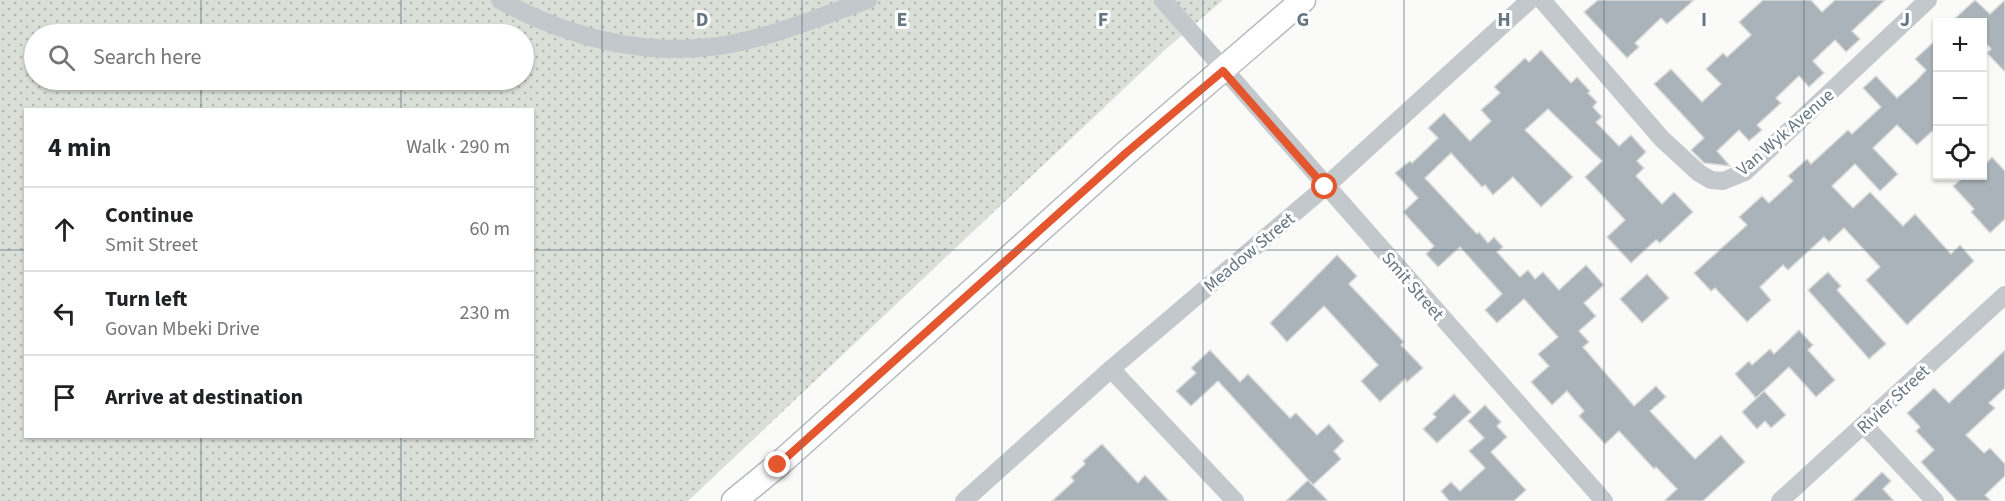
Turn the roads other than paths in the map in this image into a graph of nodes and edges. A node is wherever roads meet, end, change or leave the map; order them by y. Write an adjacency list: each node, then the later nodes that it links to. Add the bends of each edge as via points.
1 (500, 0): 2 (street, via 588,39 662,50 729,45)
2 (868, 0)
3 (1163, 0): 8 (street, Smit Street)
4 (1303, 0): 8 (main road)
5 (1530, 0): 9 (street, Meadow Street)
6 (1542, 0): 7 (street, Van Wyk Avenue, via 1662,139 1699,173 1723,181 1745,172)
7 (1928, 0)
8 (1223, 71): 9 (street, Smit Street); 13 (main road)
9 (1325, 187): 11 (street, Meadow Street); 18 (street, Smit Street)
10 (2005, 296): 12 (street, Rivier Street)
11 (1111, 369): 16 (street, Meadow Street); 17 (street)
12 (1864, 425): 19 (street, Rivier Street); 20 (street)
13 (778, 465): 14 (main road); 15 (main road)
14 (734, 501)
15 (748, 501)
16 (964, 501)
17 (1235, 501)
18 (1604, 501)
19 (1780, 501)
20 (1935, 501)

